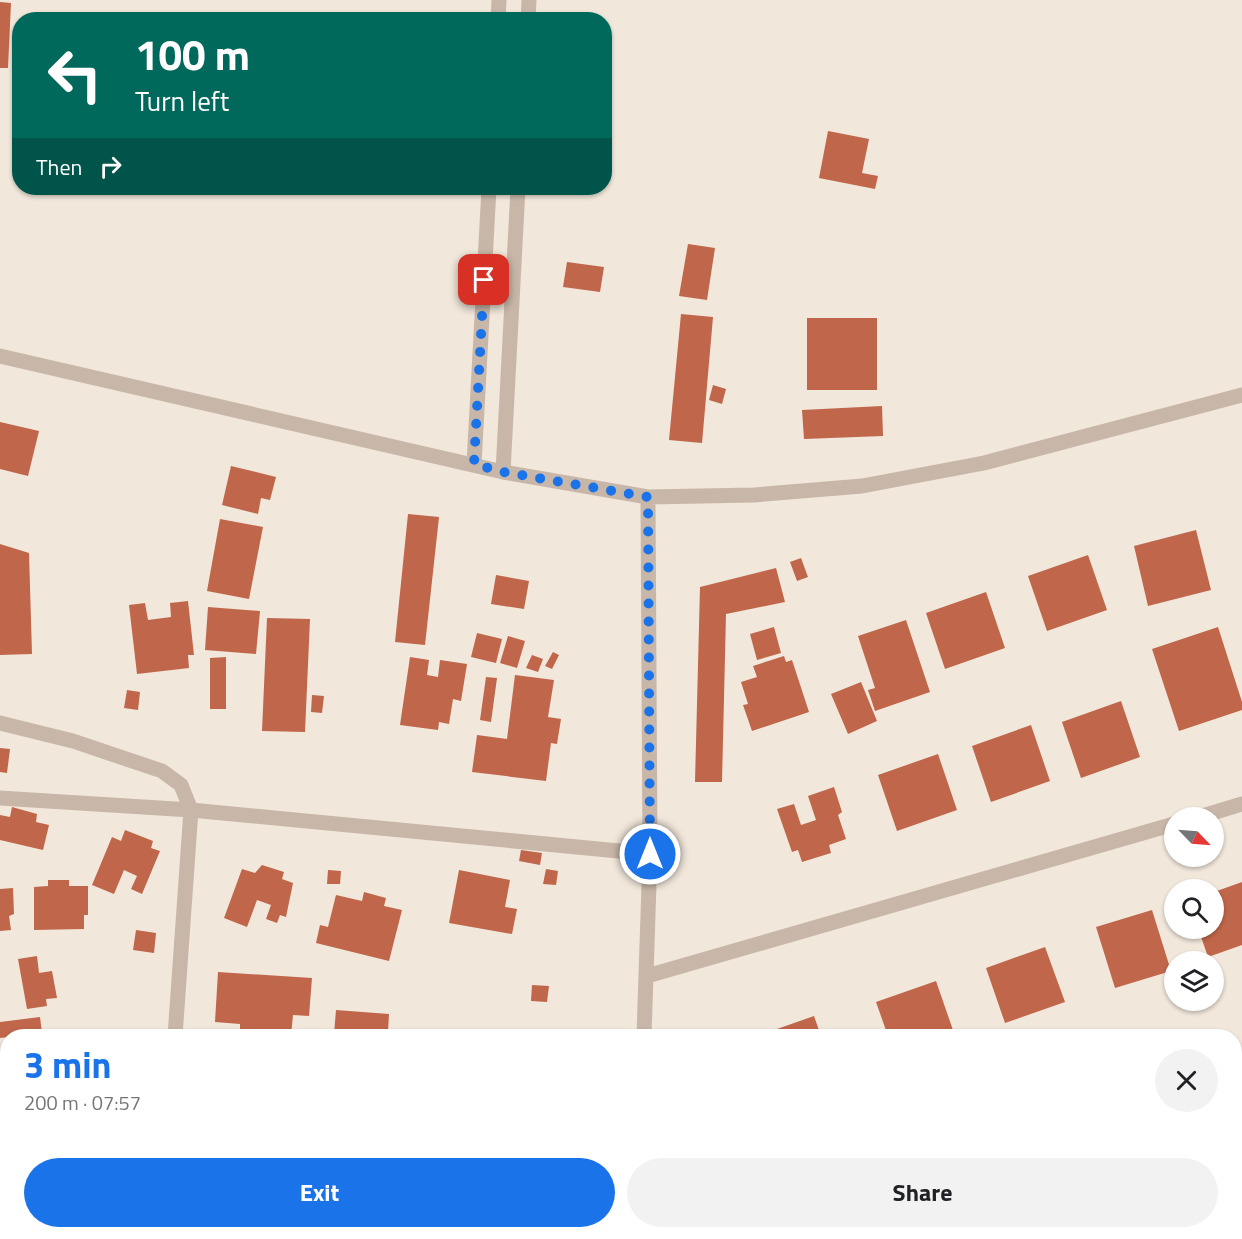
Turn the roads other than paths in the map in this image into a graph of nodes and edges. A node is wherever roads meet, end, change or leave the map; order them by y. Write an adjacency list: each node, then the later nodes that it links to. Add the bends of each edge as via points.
1 (489, 195): 5 (street)
2 (518, 195): 6 (street)
3 (0, 356): 5 (street)
4 (1242, 395): 7 (street, via 984,463 862,486 753,495)
5 (474, 464): 6 (street)
6 (503, 472): 7 (street)
7 (648, 497): 14 (street)
8 (0, 723): 12 (street, via 73,741 162,771 181,785)
9 (0, 798): 12 (street)
10 (1242, 804): 11 (street)
11 (1224, 809)
12 (191, 810): 14 (street); 16 (street)
13 (1164, 827): 15 (street)
14 (650, 854): 15 (street)
15 (647, 976): 17 (street)
16 (175, 1029)
17 (644, 1029)

